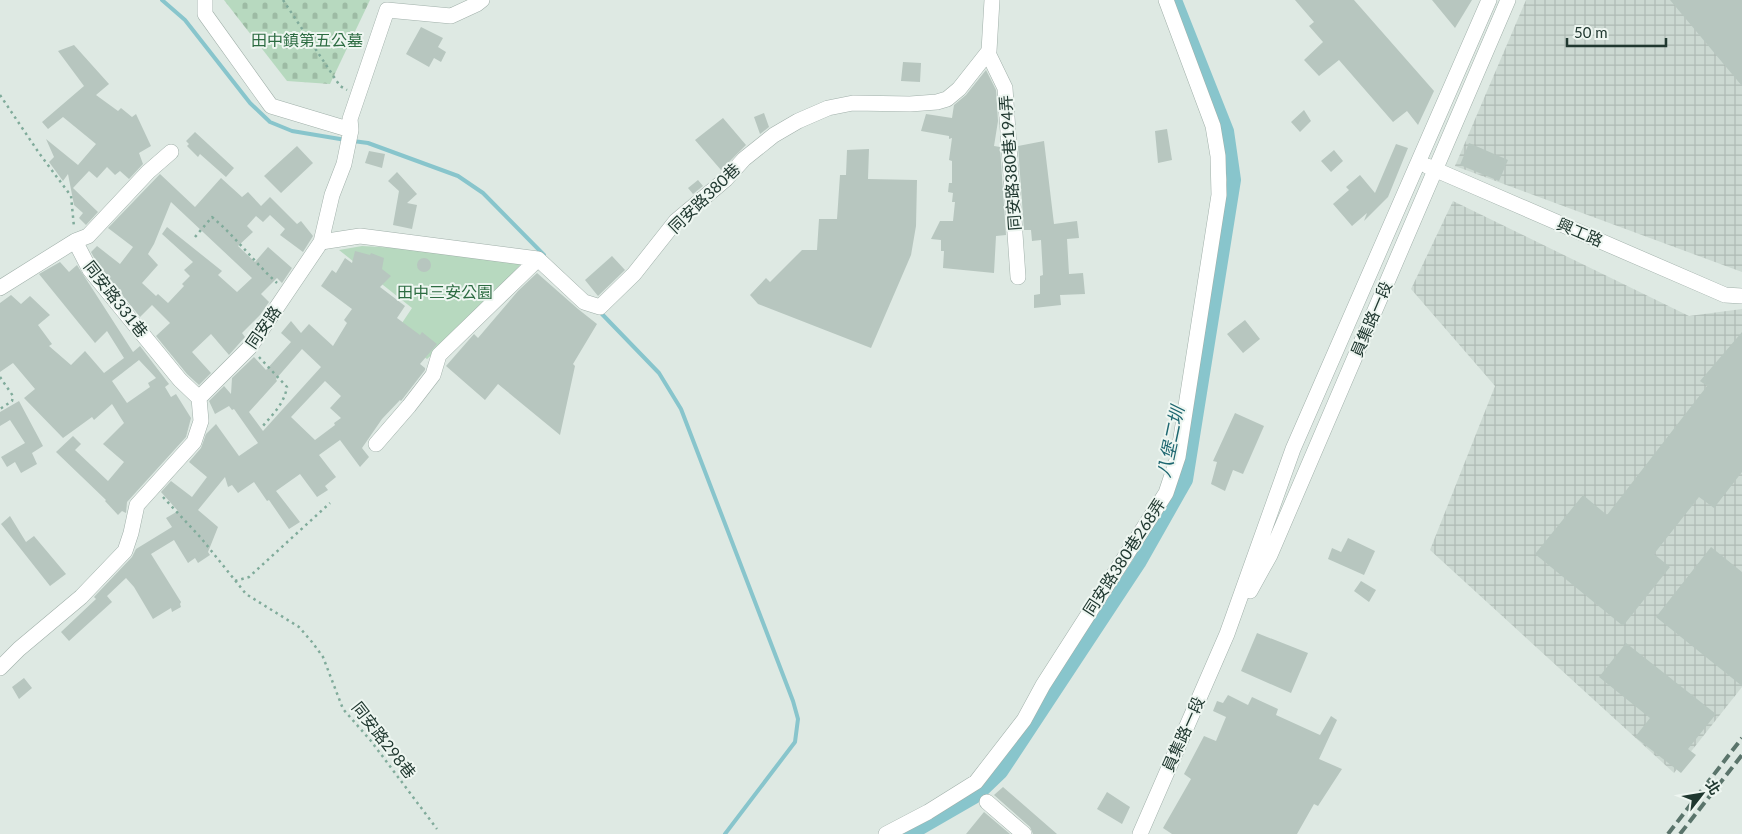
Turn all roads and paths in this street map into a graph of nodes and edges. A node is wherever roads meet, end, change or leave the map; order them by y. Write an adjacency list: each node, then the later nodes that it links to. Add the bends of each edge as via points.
1 (205, 0): 11 (street, via 205,14 270,106)
2 (284, 0): 10 (path, via 340,86)
3 (482, 0): 10 (street, 同安路, via 451,16 387,10)
4 (992, 0): 8 (street)
5 (1166, 0): 36 (street, 同安路380巷268弄, via 1213,126 1219,195 1173,475 1166,493 1042,685 1024,720 976,782)
6 (1489, 0): 13 (street, 員集路一段)
7 (1508, 0): 14 (street, 員集路一段)
8 (988, 53): 18 (street, 同安路380巷, via 947,99 910,104 853,103 828,108 774,135 676,221 634,274 600,307 584,302); 19 (street, 同安路380巷194弄, via 1005,88)
9 (0, 95): 16 (path, via 72,196)
10 (358, 96): 11 (street, 同安路, via 350,119)
11 (351, 130): 17 (street, 同安路)
12 (171, 152): 16 (street, via 88,236)
13 (1419, 162): 14 (street, 興工路); 32 (street, 員集路一段, via 1294,449)
14 (1435, 169): 22 (street, 興工路, via 1725,295); 32 (street, 員集路一段, via 1270,555)
15 (194, 237): 21 (path, via 212,217)
16 (74, 241): 20 (street); 25 (street, 同安路331巷, via 90,270 180,380)
17 (321, 242): 18 (street, via 360,236); 21 (street, 同安路)
18 (538, 259): 28 (street, via 440,355 432,375)
19 (1018, 277)
20 (0, 288)
21 (287, 292): 23 (street, 同安路)
22 (1742, 296)
23 (250, 347): 25 (street, 同安路); 27 (path, via 287,387 280,407)
24 (0, 377): 26 (path, via 13,396 12,401)
25 (199, 398): 29 (street, via 201,421 194,442)
26 (0, 409)
27 (262, 426)
28 (376, 444)
29 (153, 487): 31 (path, 同安路298巷, via 201,538); 33 (street, via 137,505 125,551 81,597)
30 (330, 503): 31 (path, via 249,577)
31 (235, 581): 35 (path, 同安路298巷, via 246,594 299,627 312,642 323,656 343,709)
32 (1227, 634): 38 (street, 員集路一段)
33 (0, 668)
34 (987, 802): 37 (street)
35 (437, 829)
36 (886, 834)
37 (1024, 834)
38 (1140, 834)

